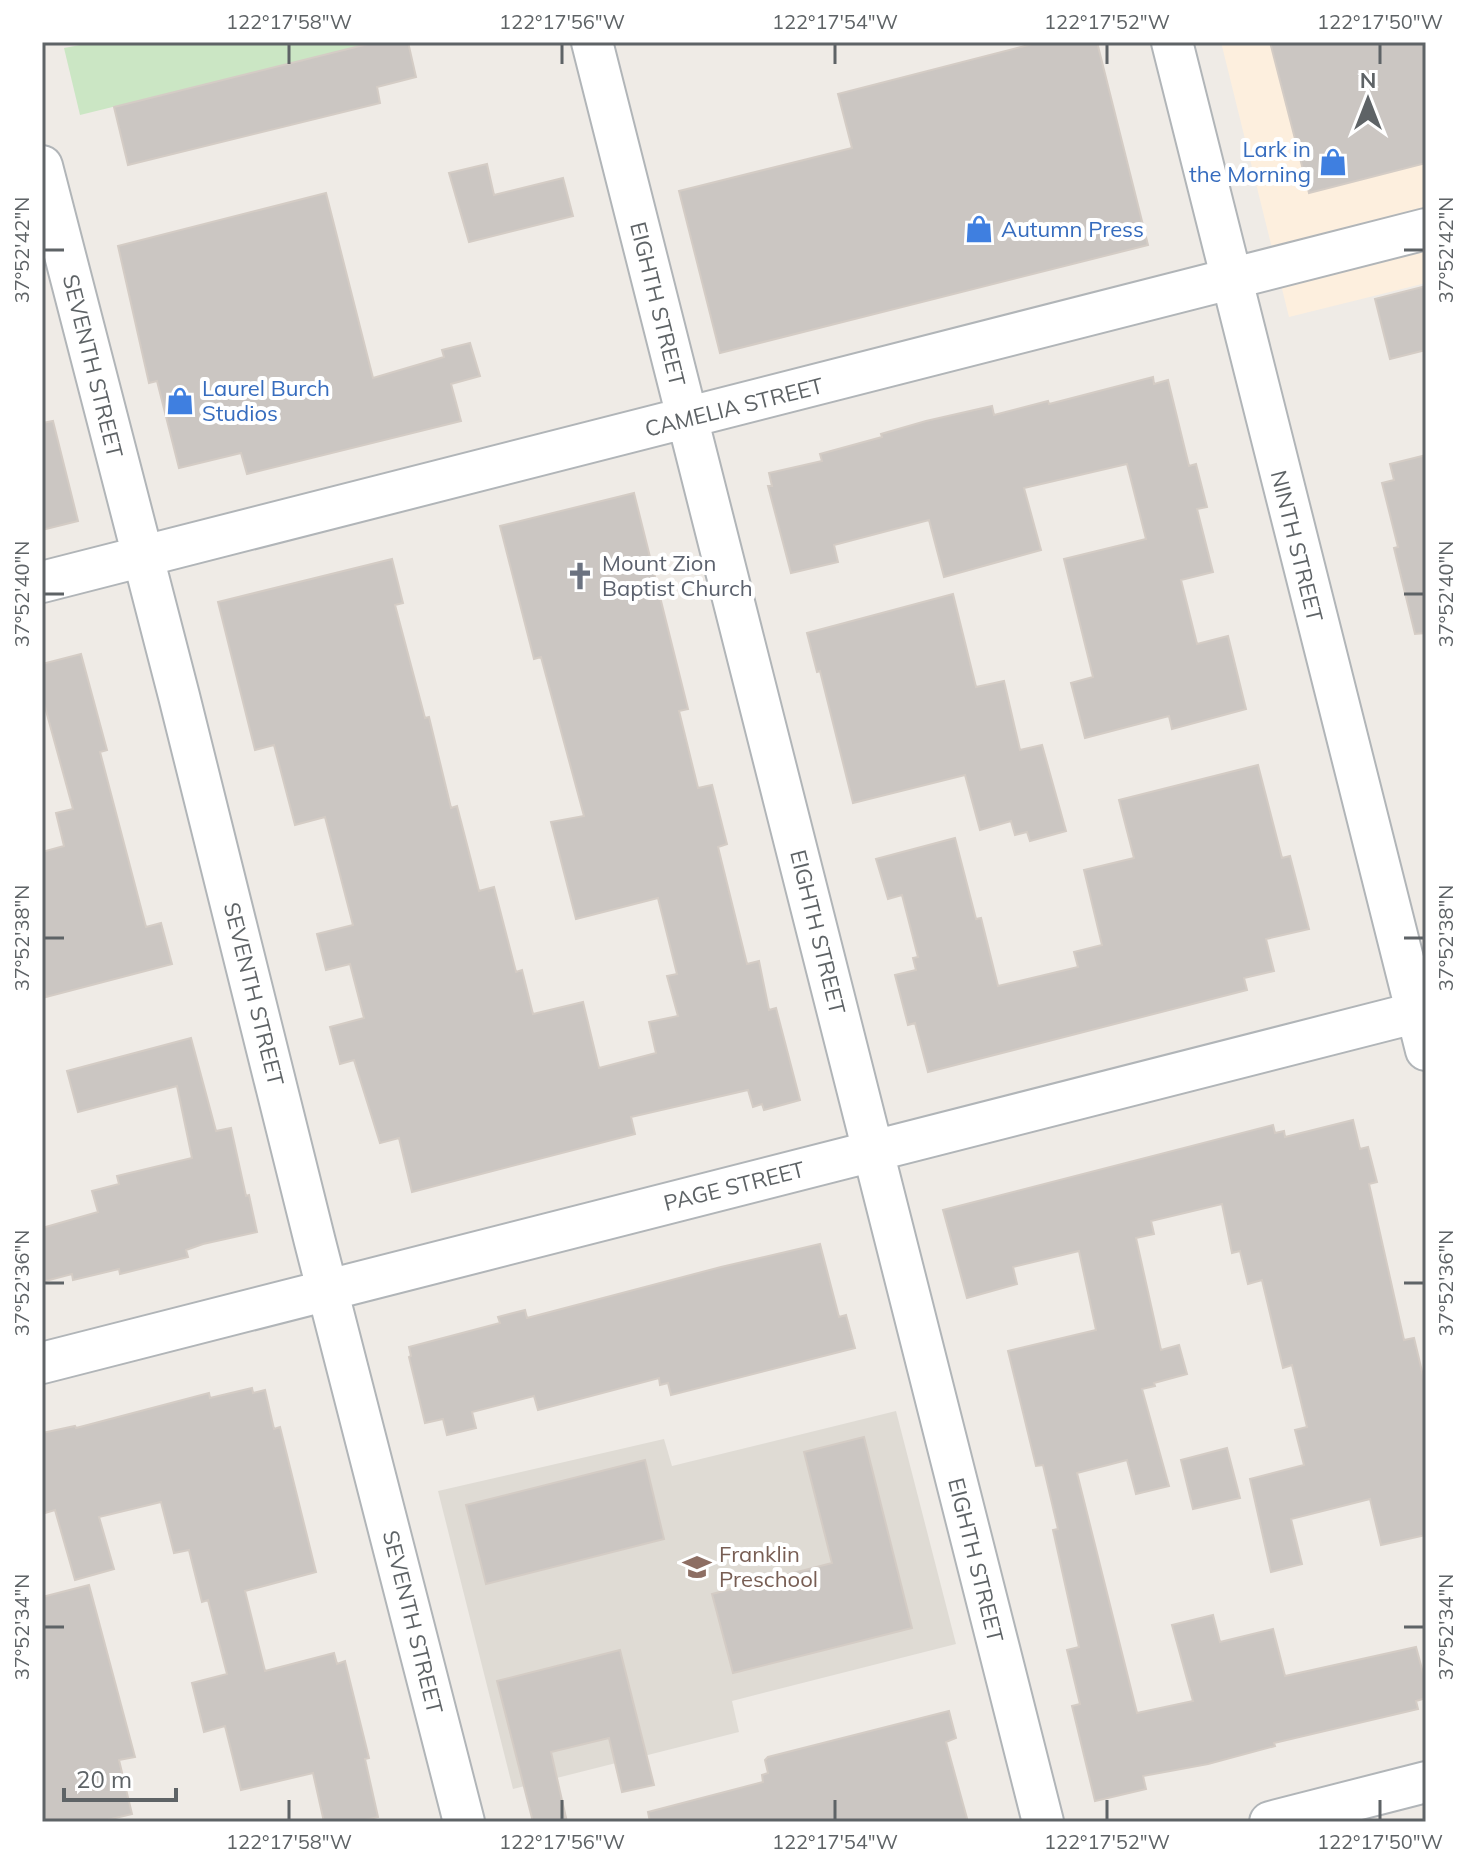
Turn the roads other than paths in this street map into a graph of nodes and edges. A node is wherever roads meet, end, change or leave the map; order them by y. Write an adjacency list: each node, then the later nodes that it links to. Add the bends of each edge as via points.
1 (592, 42): 6 (street, EIGHTH STREET)
2 (1172, 42): 5 (street, NINTH STREET)
3 (42, 166): 7 (street, SEVENTH STREET)
4 (1426, 229): 5 (street, CAMELIA STREET)
5 (1230, 278): 6 (street, CAMELIA STREET); 9 (street, NINTH STREET)
6 (686, 419): 7 (street, CAMELIA STREET); 10 (street, EIGHTH STREET)
7 (142, 556): 8 (street, CAMELIA STREET); 11 (street, SEVENTH STREET)
8 (42, 582)
9 (1423, 1024): 10 (street, PAGE STREET)
10 (872, 1151): 11 (street, PAGE STREET); 15 (street, EIGHTH STREET)
11 (327, 1290): 12 (street, PAGE STREET); 14 (street, SEVENTH STREET)
12 (42, 1363)
13 (1426, 1782): 16 (street)
14 (464, 1822)
15 (1043, 1822)
16 (1270, 1822)

